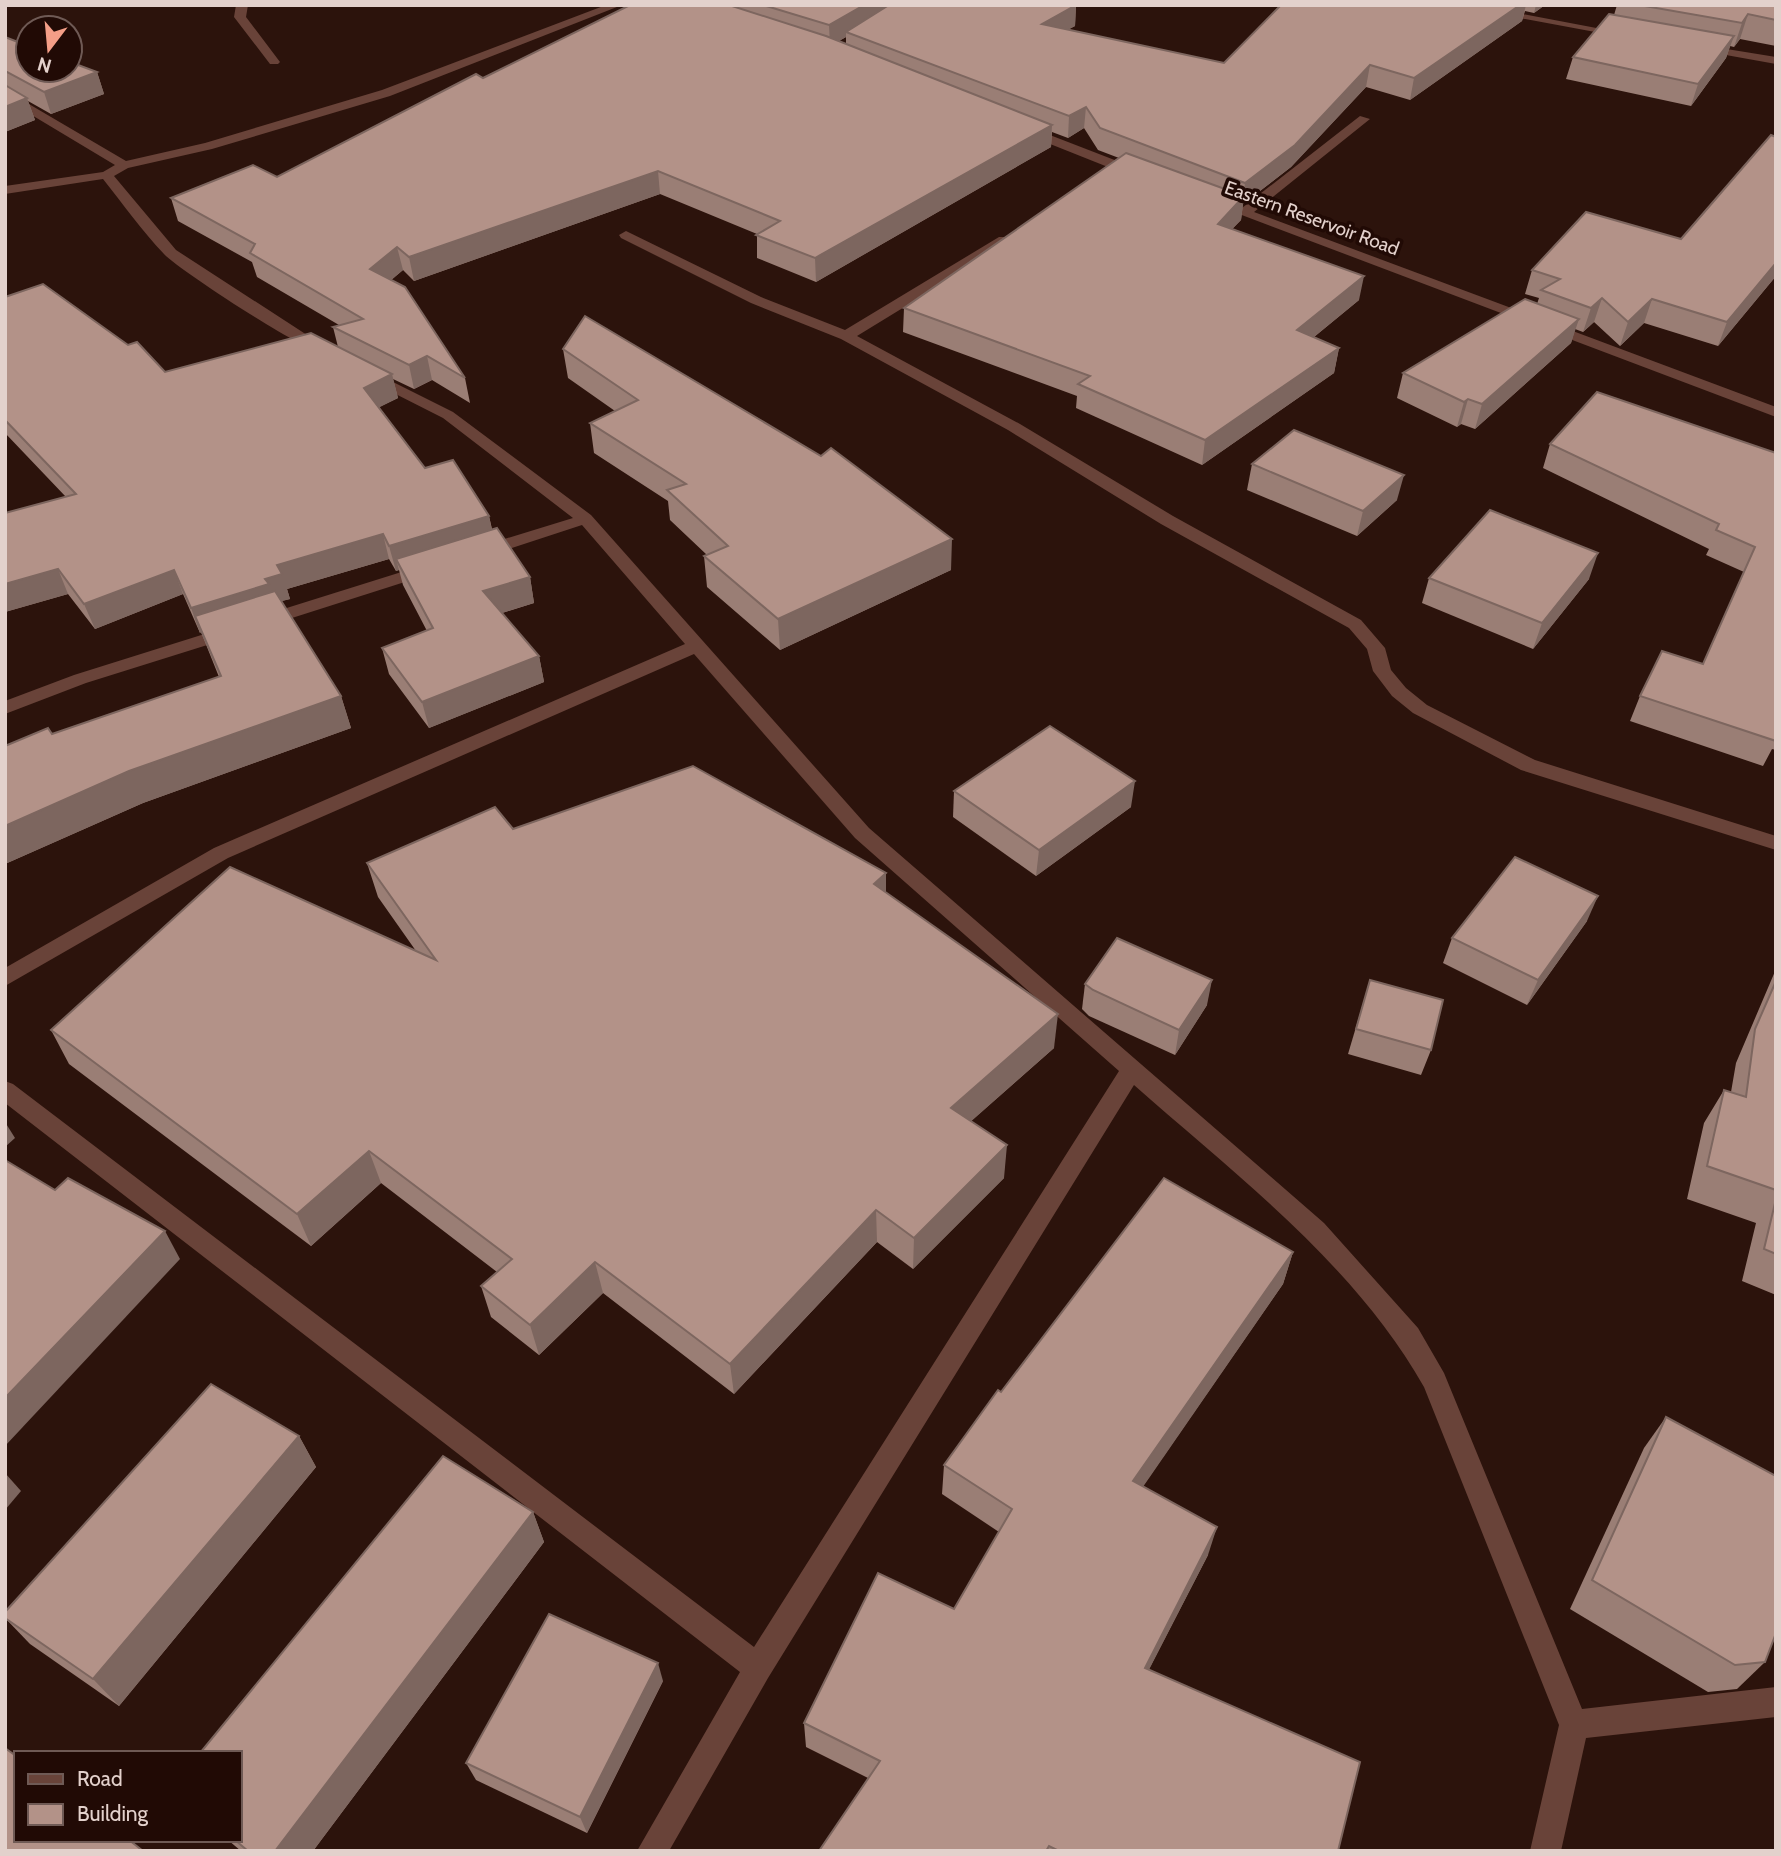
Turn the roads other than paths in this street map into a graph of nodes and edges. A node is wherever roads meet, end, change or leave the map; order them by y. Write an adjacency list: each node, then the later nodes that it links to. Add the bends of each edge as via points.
1 (242, 5): 7 (street, via 240,17)
2 (617, 5): 11 (street, via 386,93)
3 (1454, 5): 4 (street)
4 (1642, 37)
5 (1695, 47): 6 (street)
6 (1776, 61)
7 (274, 62)
8 (5, 94): 11 (street)
9 (1364, 119): 15 (street)
10 (1008, 123): 12 (street, via 1116,172)
11 (115, 170): 13 (street); 20 (street, via 171,253 299,339 449,415)
12 (1147, 177)
13 (5, 190)
14 (1207, 200): 15 (street, Eastern Reservoir Road)
15 (1244, 213): 19 (street, Eastern Reservoir Road)
16 (1019, 231): 18 (street)
17 (626, 235): 18 (street, via 755,300)
18 (846, 336): 25 (street, via 1014,427 1167,520 1355,624 1376,648 1381,671 1420,709 1528,765)
19 (1776, 412)
20 (585, 519): 21 (street); 23 (street)
21 (466, 557)
22 (439, 565): 24 (street, via 80,679)
23 (697, 646): 26 (street, via 221,853); 27 (street, via 862,833)
24 (5, 708)
25 (1776, 843)
26 (5, 978)
27 (1132, 1069): 29 (street); 31 (street, via 1315,1230 1409,1336 1435,1381)
28 (5, 1090): 29 (street)
29 (758, 1668): 32 (street)
30 (1776, 1702): 31 (street)
31 (1574, 1725): 33 (street)
32 (652, 1851)
33 (1545, 1851)

